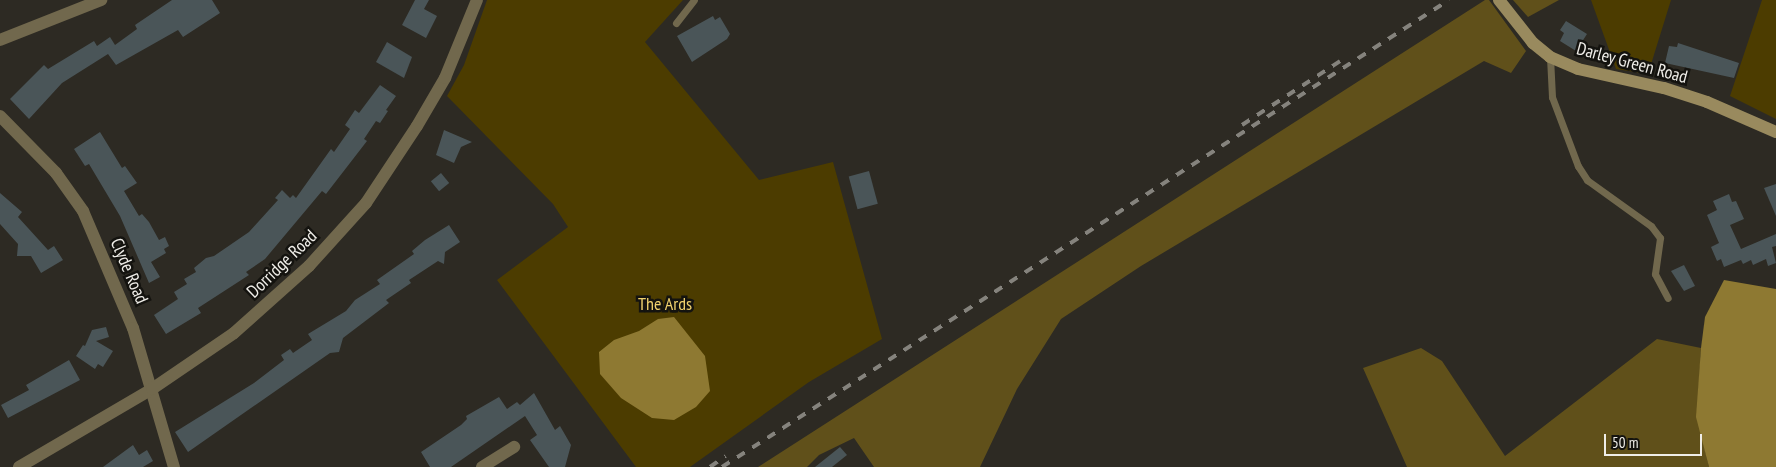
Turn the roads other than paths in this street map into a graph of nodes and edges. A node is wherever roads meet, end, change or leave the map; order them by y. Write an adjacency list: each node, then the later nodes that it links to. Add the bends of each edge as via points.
1 (101, 0): 6 (street)
2 (478, 0): 11 (street, Dorridge Road, via 445,78 366,203 309,266 234,333)
3 (694, 0): 5 (lane)
4 (1499, 0): 7 (street, Darley Green Road, via 1533,43)
5 (676, 23)
6 (0, 40)
7 (1550, 58): 9 (street, Darley Green Road, via 1578,69 1664,88 1707,102); 10 (lane, via 1552,97 1578,166 1587,180 1651,226 1660,238 1655,274)
8 (0, 116): 11 (street, Clyde Road, via 56,173 83,211 114,277)
9 (1776, 132)
10 (1668, 298)
11 (152, 389): 14 (street, Dorridge Road); 15 (street, Clyde Road)
12 (514, 447): 13 (street)
13 (487, 466)
14 (19, 467)
15 (174, 467)

